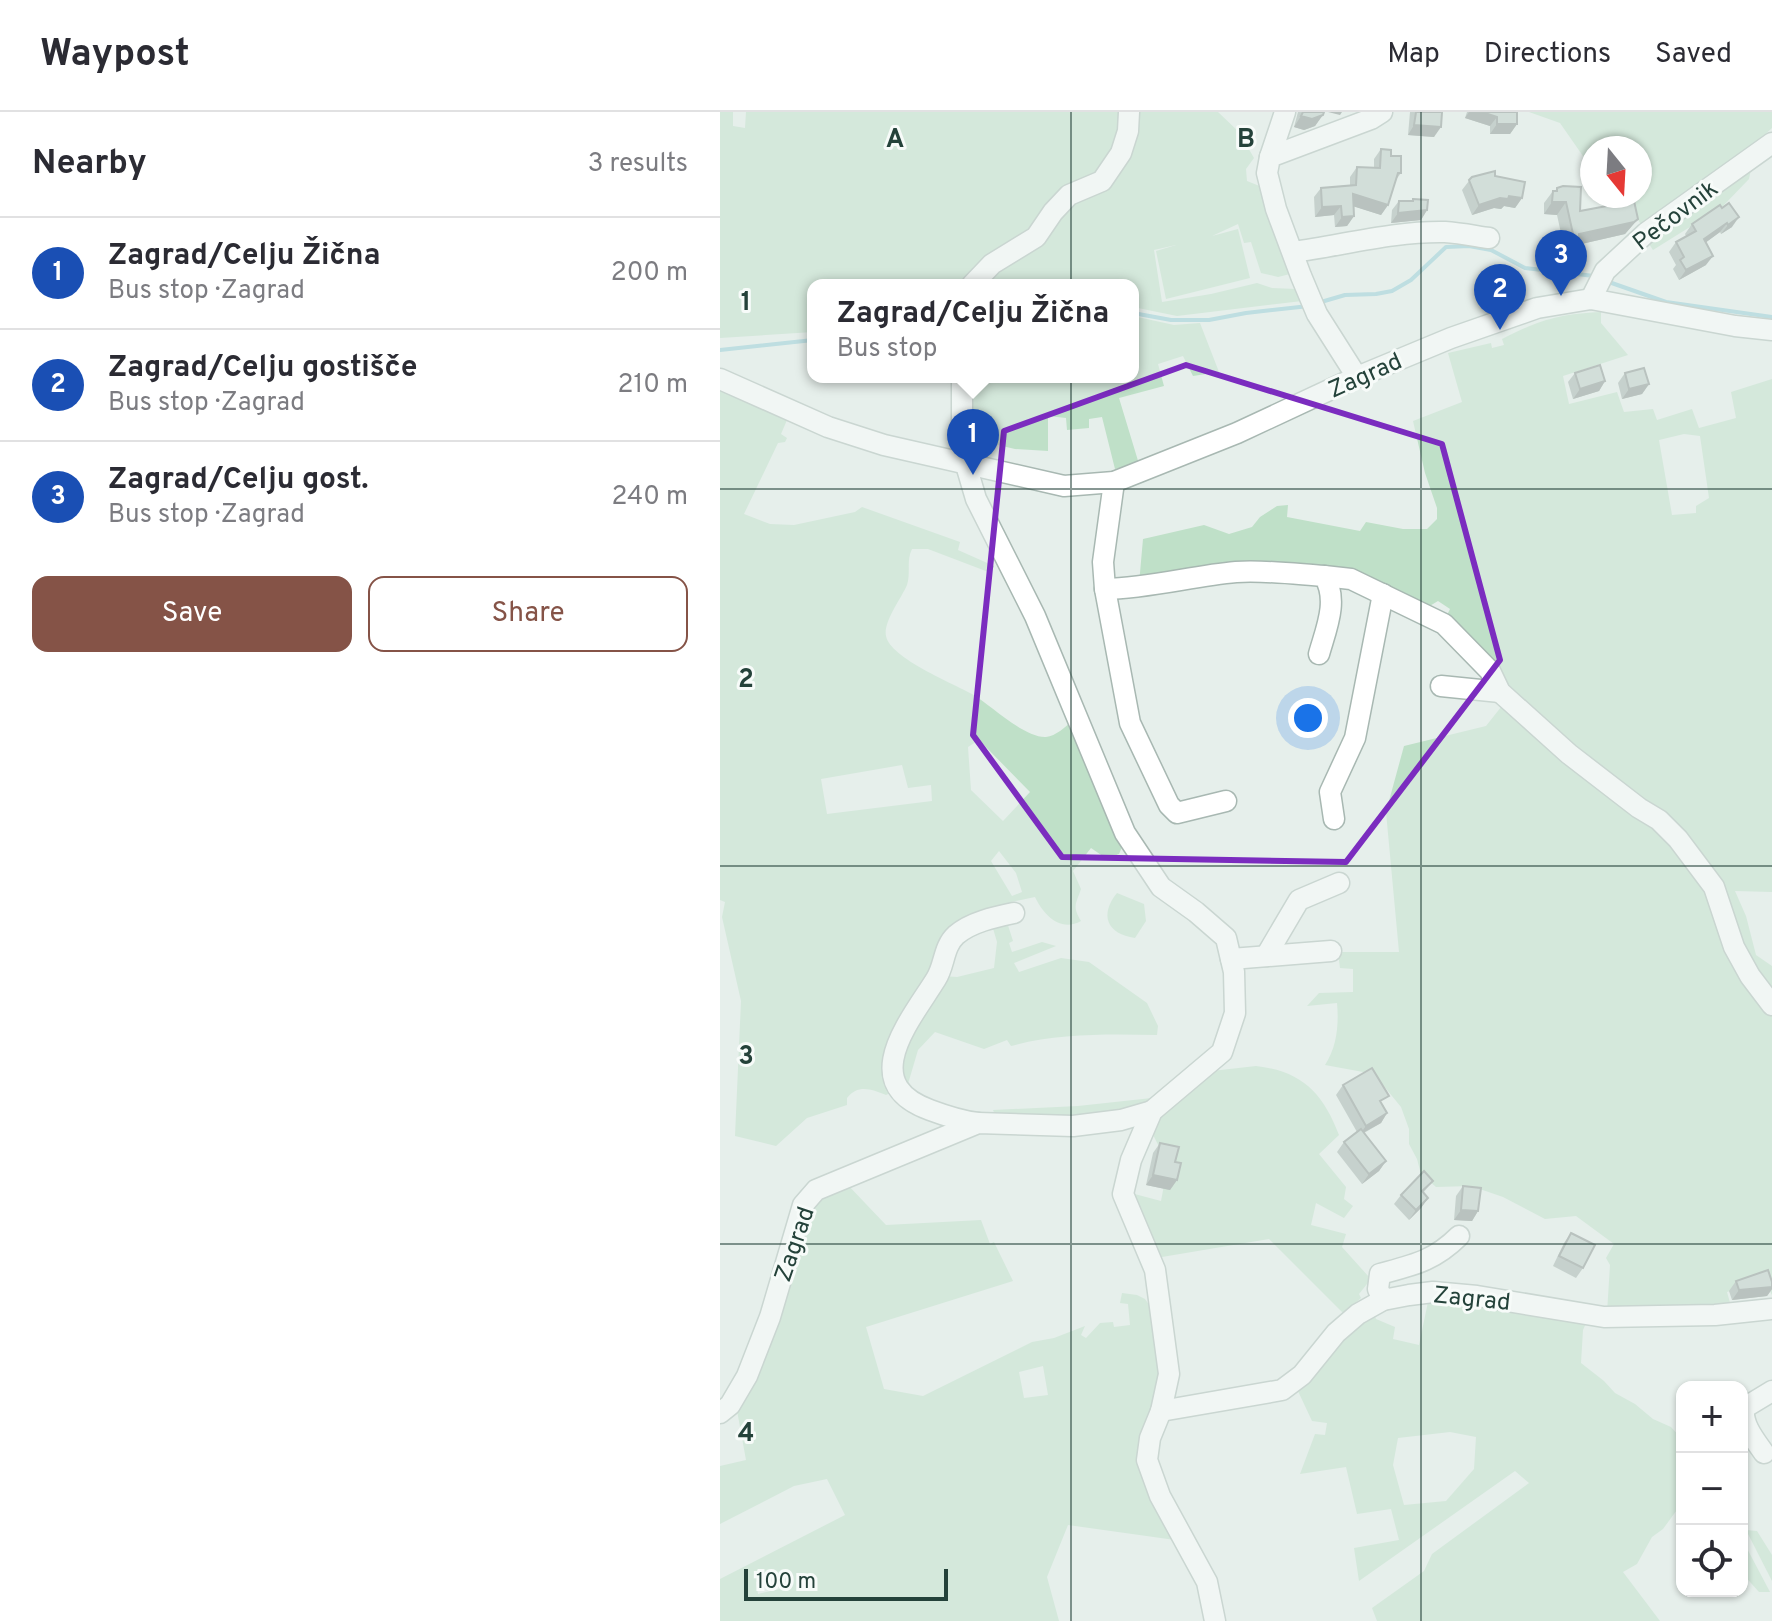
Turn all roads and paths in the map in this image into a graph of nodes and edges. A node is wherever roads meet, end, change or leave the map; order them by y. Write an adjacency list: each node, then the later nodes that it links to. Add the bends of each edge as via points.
1 (1129, 112): 8 (street, via 1121,153 1102,181 1069,195 1036,237)
2 (1285, 112): 5 (street)
3 (1382, 112): 5 (street)
4 (1772, 143): 9 (street, Pečovnik, via 1646,233)
5 (1270, 157): 7 (street, via 1267,173)
6 (1489, 238): 7 (street, via 1423,233)
7 (1293, 252): 11 (street, via 1313,305)
8 (978, 279)
9 (1598, 285): 10 (street, Zagrad, via 1735,326); 11 (street, Zagrad)
10 (1772, 330)
11 (1357, 377): 15 (street, Zagrad)
12 (720, 379): 14 (street, Zagrad, via 828,427)
13 (962, 383): 14 (street)
14 (966, 465): 15 (street, Zagrad, via 1064,486); 28 (street, Zagrad, via 976,499 1035,616 1125,833 1161,887 1226,938)
15 (1114, 482): 17 (street, via 1103,562)
16 (1324, 576): 17 (street, via 1235,572); 18 (street, via 1351,579); 19 (street, via 1332,606)
17 (1105, 589): 22 (street, via 1130,723 1169,805 1177,813)
18 (1383, 594): 21 (street, via 1444,624 1490,671); 23 (street, via 1355,738 1330,792)
19 (1319, 654)
20 (1441, 686): 21 (street)
21 (1500, 692): 29 (street, via 1678,839 1714,887 1734,947)
22 (1226, 801)
23 (1334, 819)
24 (1339, 883): 27 (street, via 1299,900)
25 (1014, 913): 31 (street, Zagrad, via 956,935 893,1056 893,1080 906,1098)
26 (1331, 951): 27 (street)
27 (1266, 956): 28 (street)
28 (1231, 959): 30 (street, Zagrad, via 1235,1013 1222,1052)
29 (1772, 1005)
30 (1152, 1111): 31 (street, Zagrad, via 1073,1126); 36 (street, Zagrad, via 1123,1194 1155,1270 1169,1374)
31 (978, 1123): 37 (street, Zagrad, via 816,1190 803,1205 747,1376)
32 (1459, 1236): 33 (street, via 1441,1253 1380,1274)
33 (1383, 1300): 34 (street, Zagrad, via 1433,1292 1604,1317); 36 (street, Zagrad, via 1336,1333 1302,1375 1282,1390)
34 (1772, 1309)
35 (1772, 1391): 38 (street, via 1744,1408 1750,1432)
36 (1161, 1411): 39 (street, Zagrad, via 1150,1438 1151,1477 1207,1582)
37 (720, 1413)
38 (1764, 1453)
39 (1215, 1621)

